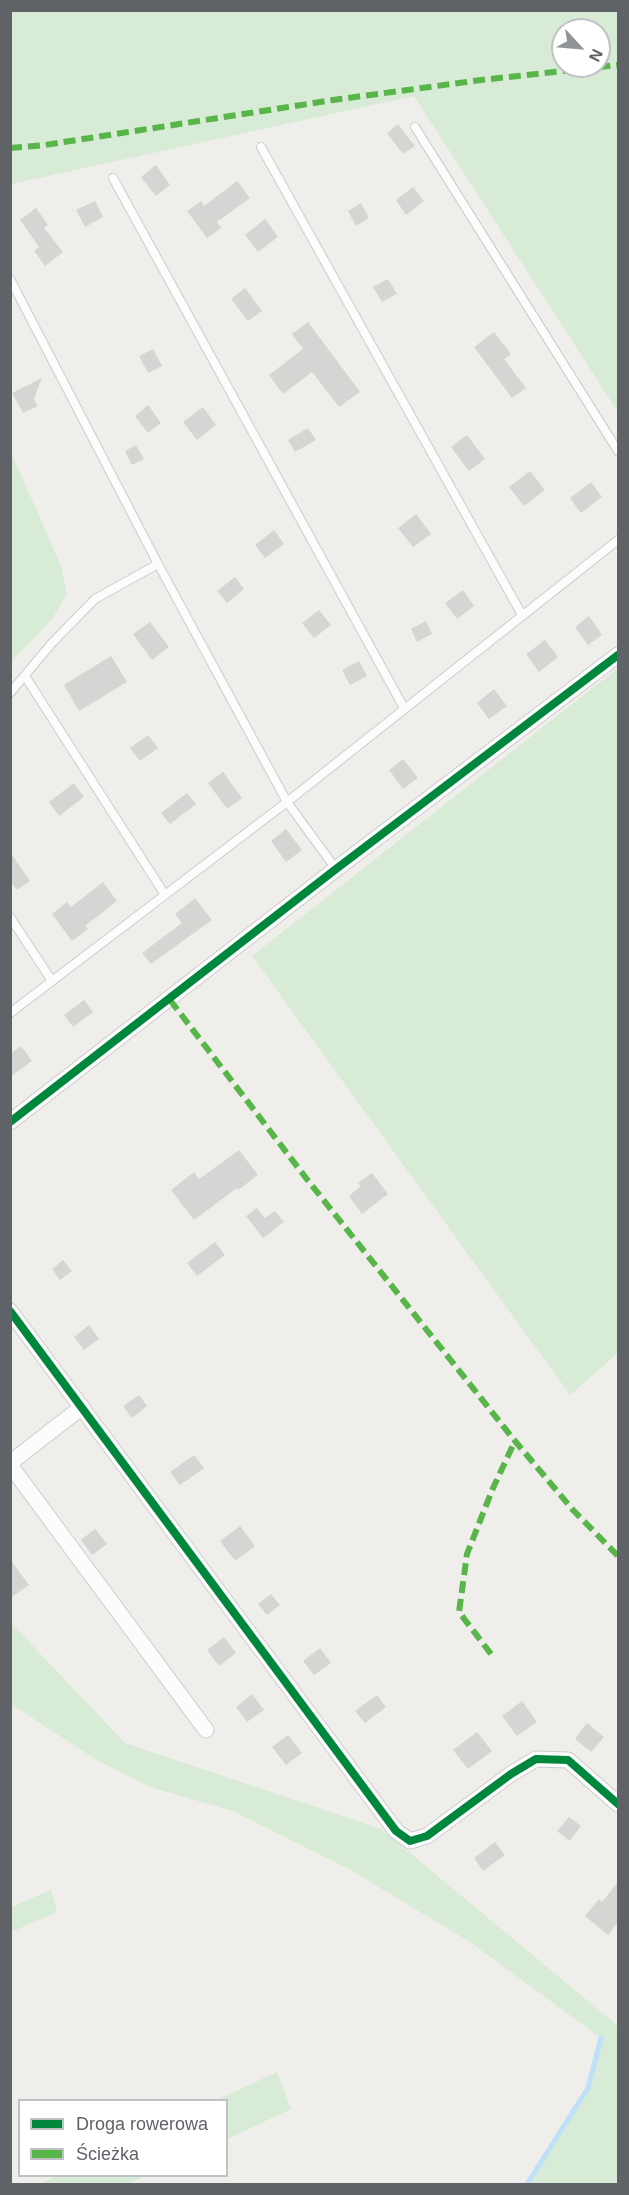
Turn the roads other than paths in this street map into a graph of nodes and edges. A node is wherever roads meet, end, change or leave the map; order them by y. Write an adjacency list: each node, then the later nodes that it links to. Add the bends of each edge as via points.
1 (415, 127): 5 (lane)
2 (261, 147): 8 (lane)
3 (113, 178): 12 (lane)
4 (10, 279): 7 (lane)
5 (618, 451)
6 (618, 540): 8 (lane)
7 (158, 564): 10 (lane, via 95,599); 13 (lane)
8 (522, 615): 12 (lane)
9 (618, 654): 14 (street)
10 (26, 676): 11 (lane); 15 (lane)
11 (10, 693)
12 (404, 708): 13 (lane)
13 (287, 802): 14 (lane); 15 (lane)
14 (336, 870): 19 (street)
15 (165, 895): 17 (lane)
16 (10, 917): 17 (lane)
17 (52, 981): 18 (lane)
18 (10, 1013)
19 (10, 1122)
20 (10, 1311): 21 (street)
21 (82, 1407): 22 (street); 24 (street, via 396,1831 410,1841 427,1836 536,1760 568,1760)
22 (10, 1464): 23 (street)
23 (206, 1730)
24 (618, 1804)

